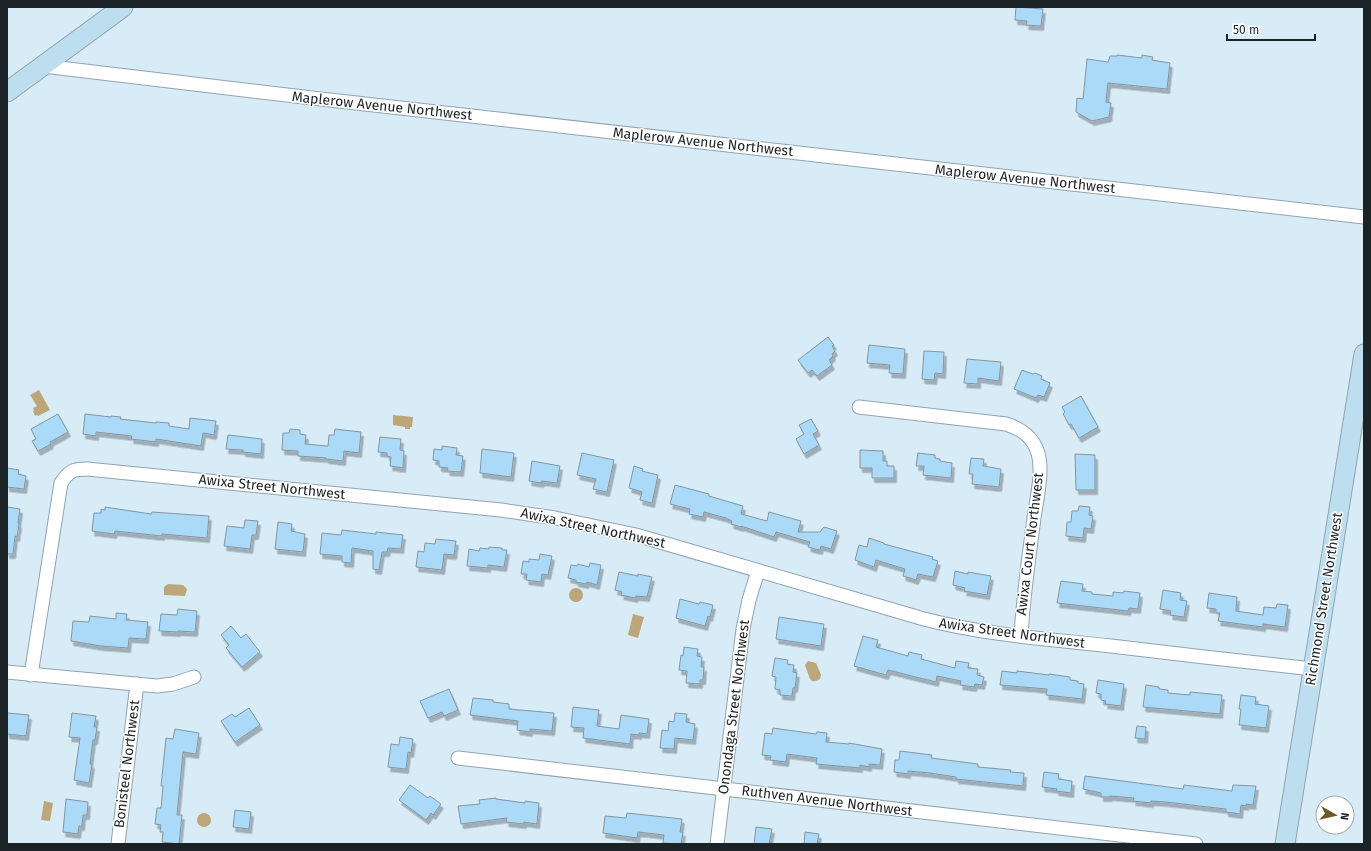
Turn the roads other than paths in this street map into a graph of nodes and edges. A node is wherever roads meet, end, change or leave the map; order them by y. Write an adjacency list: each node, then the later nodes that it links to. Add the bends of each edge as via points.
1 (123, 7): 2 (street)
2 (43, 66): 3 (street); 4 (street, Maplerow Avenue Northwest)
3 (7, 92)
4 (1364, 217)
5 (1364, 354): 9 (street, Richmond Street Northwest)
6 (859, 407): 8 (street, Awixa Court Northwest, via 1006,424 1016,427 1031,439 1039,459 1039,483)
7 (758, 571): 8 (street, Awixa Street Northwest, via 932,621); 11 (street, Awixa Street Northwest, via 636,535 530,514 77,469 61,482); 15 (street, Onondaga Street Northwest, via 743,628)
8 (1021, 636): 9 (street, Awixa Street Northwest)
9 (1313, 669): 19 (street, Richmond Street Northwest)
10 (7, 672): 11 (street)
11 (30, 674): 13 (street)
12 (194, 678): 13 (street, via 157,686)
13 (137, 684): 16 (street, Bonisteel Northwest)
14 (458, 758): 15 (street, Ruthven Avenue Northwest)
15 (724, 789): 17 (street, Onondaga Street Northwest); 18 (street, Ruthven Avenue Northwest)
16 (118, 844)
17 (717, 844)
18 (1196, 844)
19 (1285, 844)

